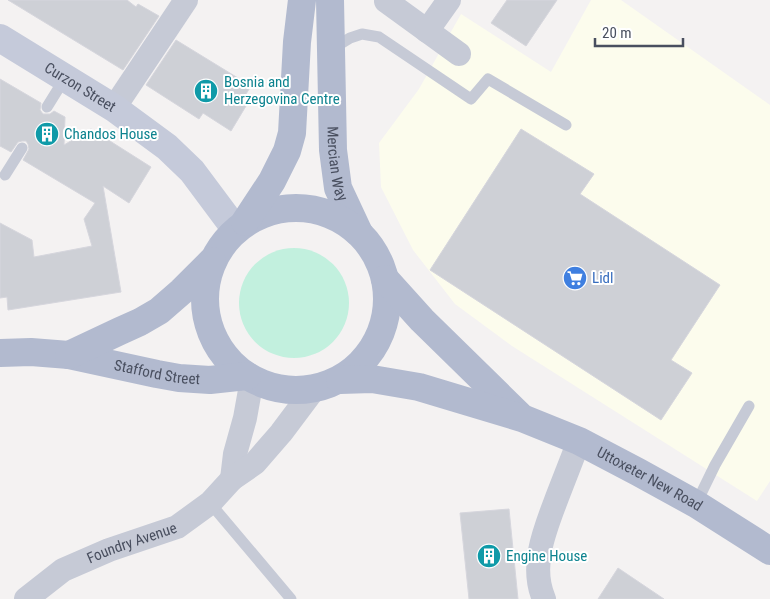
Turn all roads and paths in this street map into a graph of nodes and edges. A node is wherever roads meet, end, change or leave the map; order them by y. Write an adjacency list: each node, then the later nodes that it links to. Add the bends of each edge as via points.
1 (186, 0): 12 (street)
2 (302, 0): 16 (main road, via 292,133 272,181)
3 (330, 0): 8 (main road, Mercian Way)
4 (449, 0): 6 (street)
5 (386, 1): 6 (street)
6 (428, 31): 9 (street)
7 (0, 38): 10 (street, Curzon Street)
8 (331, 50): 13 (lane, via 362,34 379,37 471,99 488,79); 17 (main road, Mercian Way, via 333,150 338,188)
9 (459, 54)
10 (65, 78): 11 (lane); 12 (street, Curzon Street)
11 (47, 107)
12 (114, 108): 16 (street, Curzon Street, via 167,147)
13 (566, 125)
14 (22, 148): 15 (lane)
15 (5, 175)
16 (240, 226): 17 (main road, via 276,210 298,208 320,211); 18 (main road)
17 (359, 233): 19 (main road, via 376,254)
18 (215, 258): 21 (main road, Stafford Street, via 158,311); 22 (main road, via 205,289 208,323 223,353)
19 (385, 279): 23 (main road, via 387,313 376,344 366,358); 26 (main road, Uttoxeter New Road)
20 (0, 353): 21 (main road, Stafford Street)
21 (69, 355): 22 (main road, Stafford Street, via 179,378)
22 (249, 378): 24 (main road, via 286,390); 28 (street, via 245,418)
23 (340, 380): 24 (main road); 26 (main road, Uttoxeter New Road, via 372,379 419,387)
24 (314, 389): 28 (street, Foundry Avenue, via 255,463)
25 (749, 406): 30 (lane)
26 (522, 418): 27 (main road, Uttoxeter New Road)
27 (579, 441): 30 (main road, Uttoxeter New Road); 34 (street, via 539,553 538,570)
28 (232, 479): 29 (street, Foundry Avenue)
29 (210, 503): 32 (street, Foundry Avenue, via 177,527 109,550 64,570); 33 (lane)
30 (696, 504): 31 (main road, Uttoxeter New Road)
31 (770, 550)
32 (26, 599)
33 (290, 599)
34 (544, 599)

